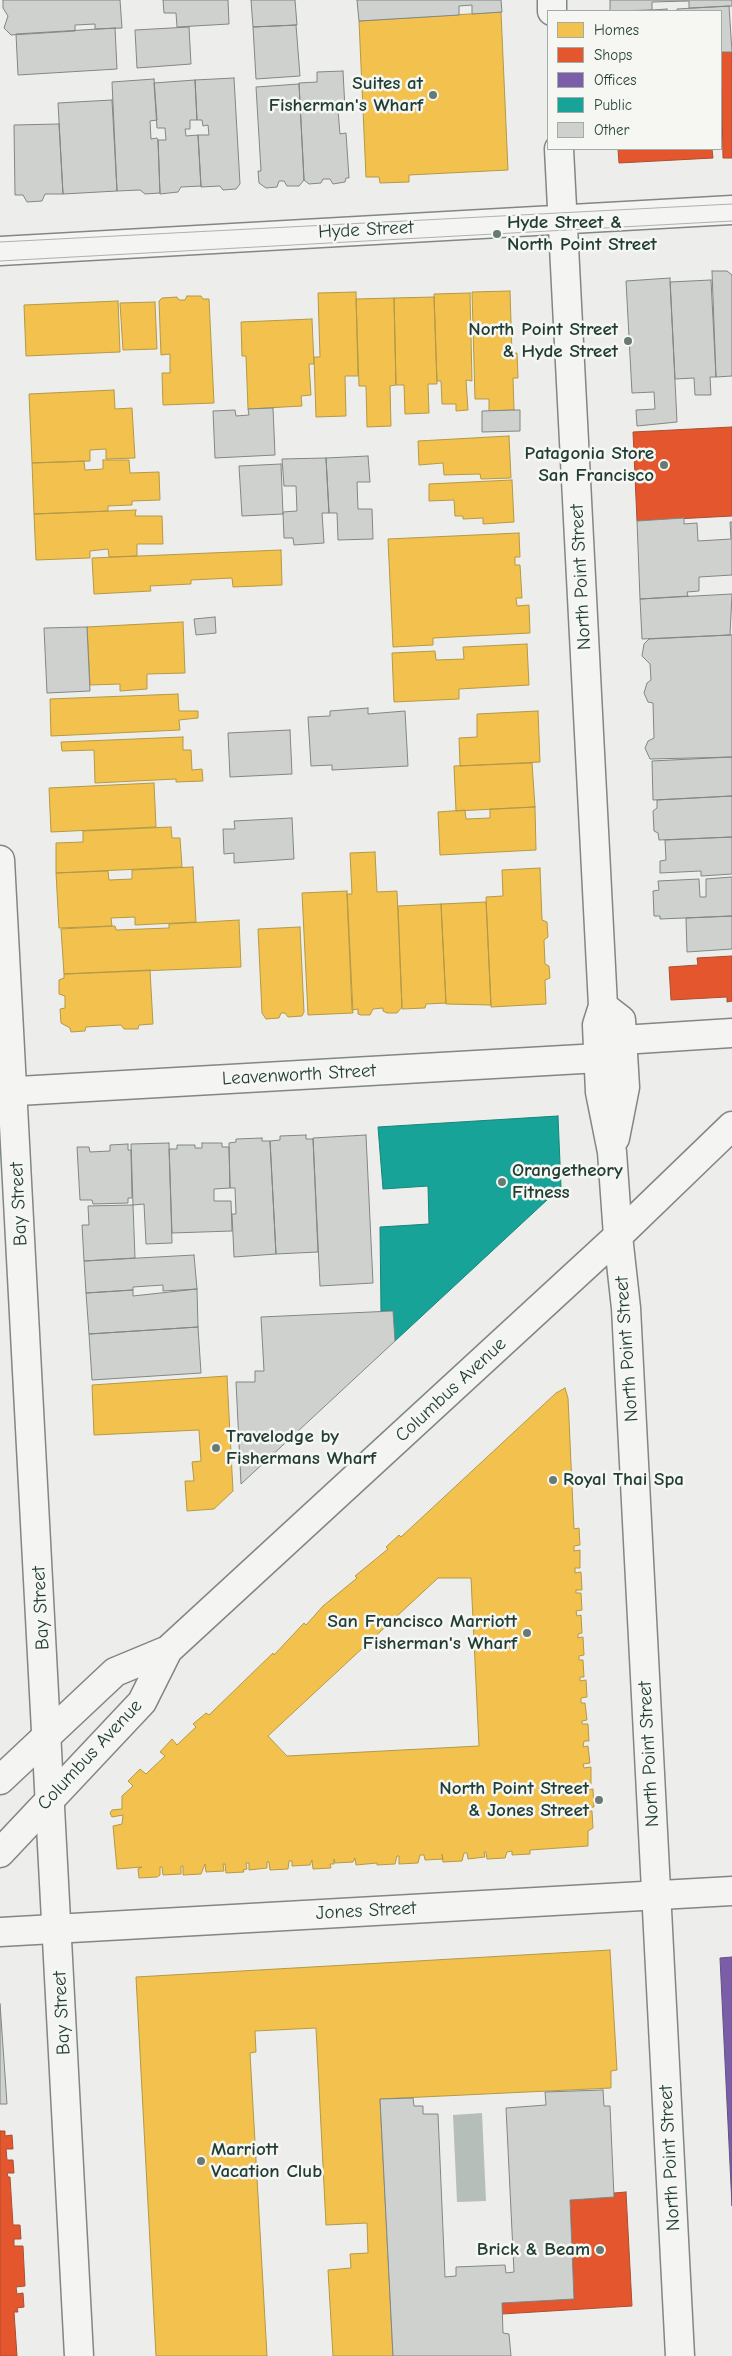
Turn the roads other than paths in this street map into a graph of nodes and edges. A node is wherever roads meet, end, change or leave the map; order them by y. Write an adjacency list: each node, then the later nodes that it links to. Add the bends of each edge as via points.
1 (559, 150): 3 (street, North Point Street)
2 (732, 210): 3 (street, Hyde Street)
3 (563, 219): 4 (street, Hyde Street); 6 (street, North Point Street)
4 (0, 251)
5 (0, 860): 10 (street, Bay Street)
6 (603, 1006): 8 (street, North Point Street, via 621,1020); 9 (street, North Point Street, via 597,1025)
7 (732, 1032): 8 (street)
8 (622, 1040): 12 (street, North Point Street, via 625,1087)
9 (599, 1058): 10 (street, Leavenworth Street); 12 (street, North Point Street, via 600,1092)
10 (6, 1091): 15 (street, Bay Street)
11 (732, 1126): 13 (street, Columbus Avenue)
12 (612, 1152): 13 (street, North Point Street)
13 (618, 1236): 14 (street, Columbus Avenue); 20 (street, North Point Street, via 626,1308)
14 (168, 1650): 15 (street, Columbus Avenue, via 116,1672); 17 (street, Columbus Avenue, via 142,1702)
15 (48, 1738): 16 (street, Columbus Avenue); 17 (street, Bay Street)
16 (0, 1780)
17 (51, 1797): 18 (street, Columbus Avenue); 21 (street, Bay Street)
18 (0, 1853)
19 (732, 1891): 20 (street, Jones Street)
20 (656, 1896): 21 (street, Jones Street); 24 (street, North Point Street)
21 (57, 1928): 22 (street, Jones Street); 23 (street, Bay Street)
22 (0, 1932)
23 (79, 2356)
24 (680, 2356)

